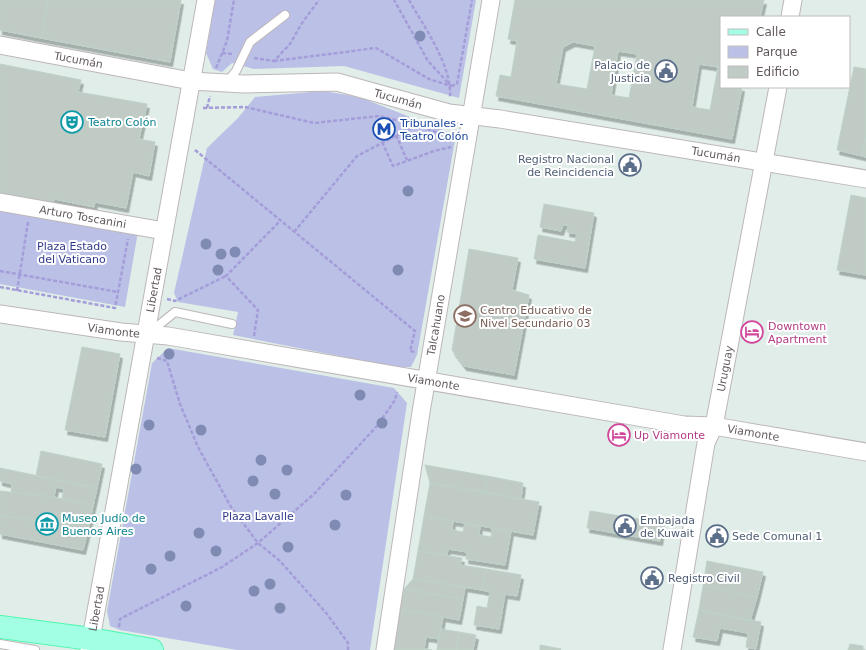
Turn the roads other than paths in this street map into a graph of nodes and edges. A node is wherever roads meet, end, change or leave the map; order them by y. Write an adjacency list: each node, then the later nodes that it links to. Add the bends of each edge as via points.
1 (206, 0): 7 (street, Libertad)
2 (491, 0): 10 (street, Talcahuano)
3 (793, 0): 5 (street)
4 (285, 15): 8 (lane, via 254,38 236,71)
5 (790, 16)
6 (0, 45): 7 (street, Tucumán)
7 (191, 81): 8 (street, Tucumán); 14 (street, Libertad)
8 (220, 83): 10 (street, Tucumán, via 337,82)
9 (778, 88): 11 (street, Uruguay)
10 (472, 117): 11 (street, Tucumán, via 500,119); 18 (street, Talcahuano)
11 (765, 163): 12 (street, Tucumán); 19 (street, Uruguay)
12 (866, 179)
13 (0, 202): 14 (street, Arturo Toscanini)
14 (164, 231): 17 (street, Libertad)
15 (0, 314): 17 (street, Viamonte)
16 (232, 324): 17 (lane, via 175,312)
17 (146, 335): 18 (street, Viamonte, via 168,336); 23 (street, Libertad)
18 (427, 380): 19 (street, Viamonte, via 684,425); 26 (street, Talcahuano)
19 (714, 426): 20 (street, Viamonte); 27 (street, Uruguay, via 706,443)
20 (866, 452)
21 (0, 627): 23 (main road)
22 (0, 644): 24 (lane)
23 (100, 646): 25 (main road)
24 (35, 650)
25 (152, 650)
26 (385, 650)
27 (672, 650)

